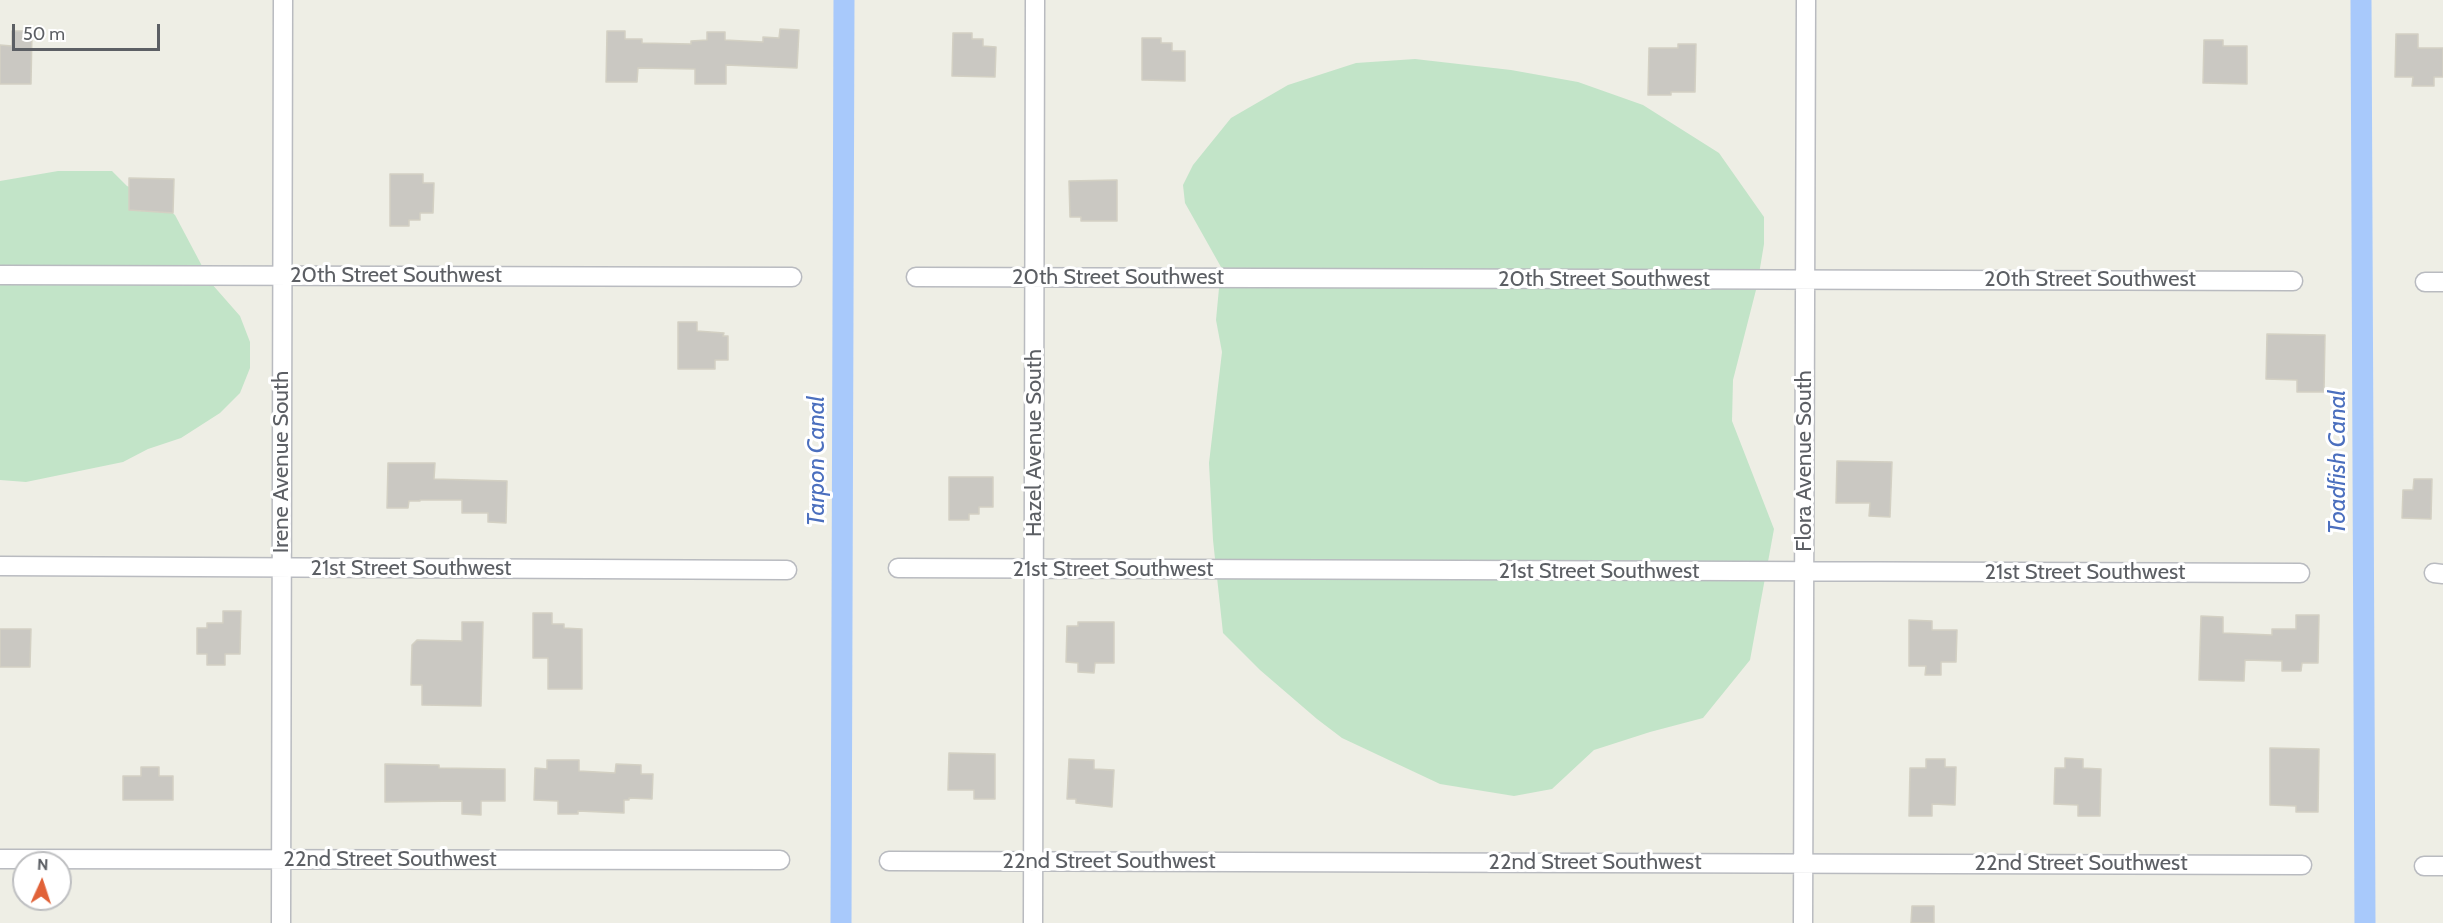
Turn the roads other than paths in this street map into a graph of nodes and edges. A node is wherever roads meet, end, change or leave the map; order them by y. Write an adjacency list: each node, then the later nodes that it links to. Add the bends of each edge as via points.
1 (283, 0): 5 (street, Irene Avenue South)
2 (1035, 0): 8 (street, Hazel Avenue South)
3 (1806, 0): 9 (street, Flora Avenue South)
4 (0, 275): 5 (street, 20th Street Southwest)
5 (282, 276): 6 (street, 20th Street Southwest); 13 (street, Irene Avenue South)
6 (792, 277)
7 (916, 277): 8 (street, 20th Street Southwest)
8 (1035, 278): 9 (street, 20th Street Southwest); 15 (street, Hazel Avenue South)
9 (1805, 281): 10 (street, 20th Street Southwest); 16 (street, Flora Avenue South)
10 (2293, 281)
11 (0, 566): 13 (street, 21st Street Southwest)
12 (898, 568): 15 (street, 21st Street Southwest)
13 (282, 569): 14 (street, 21st Street Southwest); 19 (street, Irene Avenue South)
14 (787, 570)
15 (1034, 570): 16 (street, 21st Street Southwest); 22 (street, Hazel Avenue South)
16 (1804, 572): 17 (street, 21st Street Southwest); 23 (street, Flora Avenue South)
17 (2300, 573)
18 (0, 859): 19 (street, 22nd Street Southwest)
19 (281, 860): 20 (street, 22nd Street Southwest); 27 (street, Irene Avenue South)
20 (780, 860)
21 (889, 861): 22 (street, 22nd Street Southwest)
22 (1033, 861): 23 (street, 22nd Street Southwest); 28 (street, Hazel Avenue South)
23 (1803, 863): 24 (street, 22nd Street Southwest); 29 (street, Flora Avenue South)
24 (2302, 865)
25 (2424, 866): 26 (street)
26 (2443, 866)
27 (281, 923)
28 (1033, 923)
29 (1803, 923)

